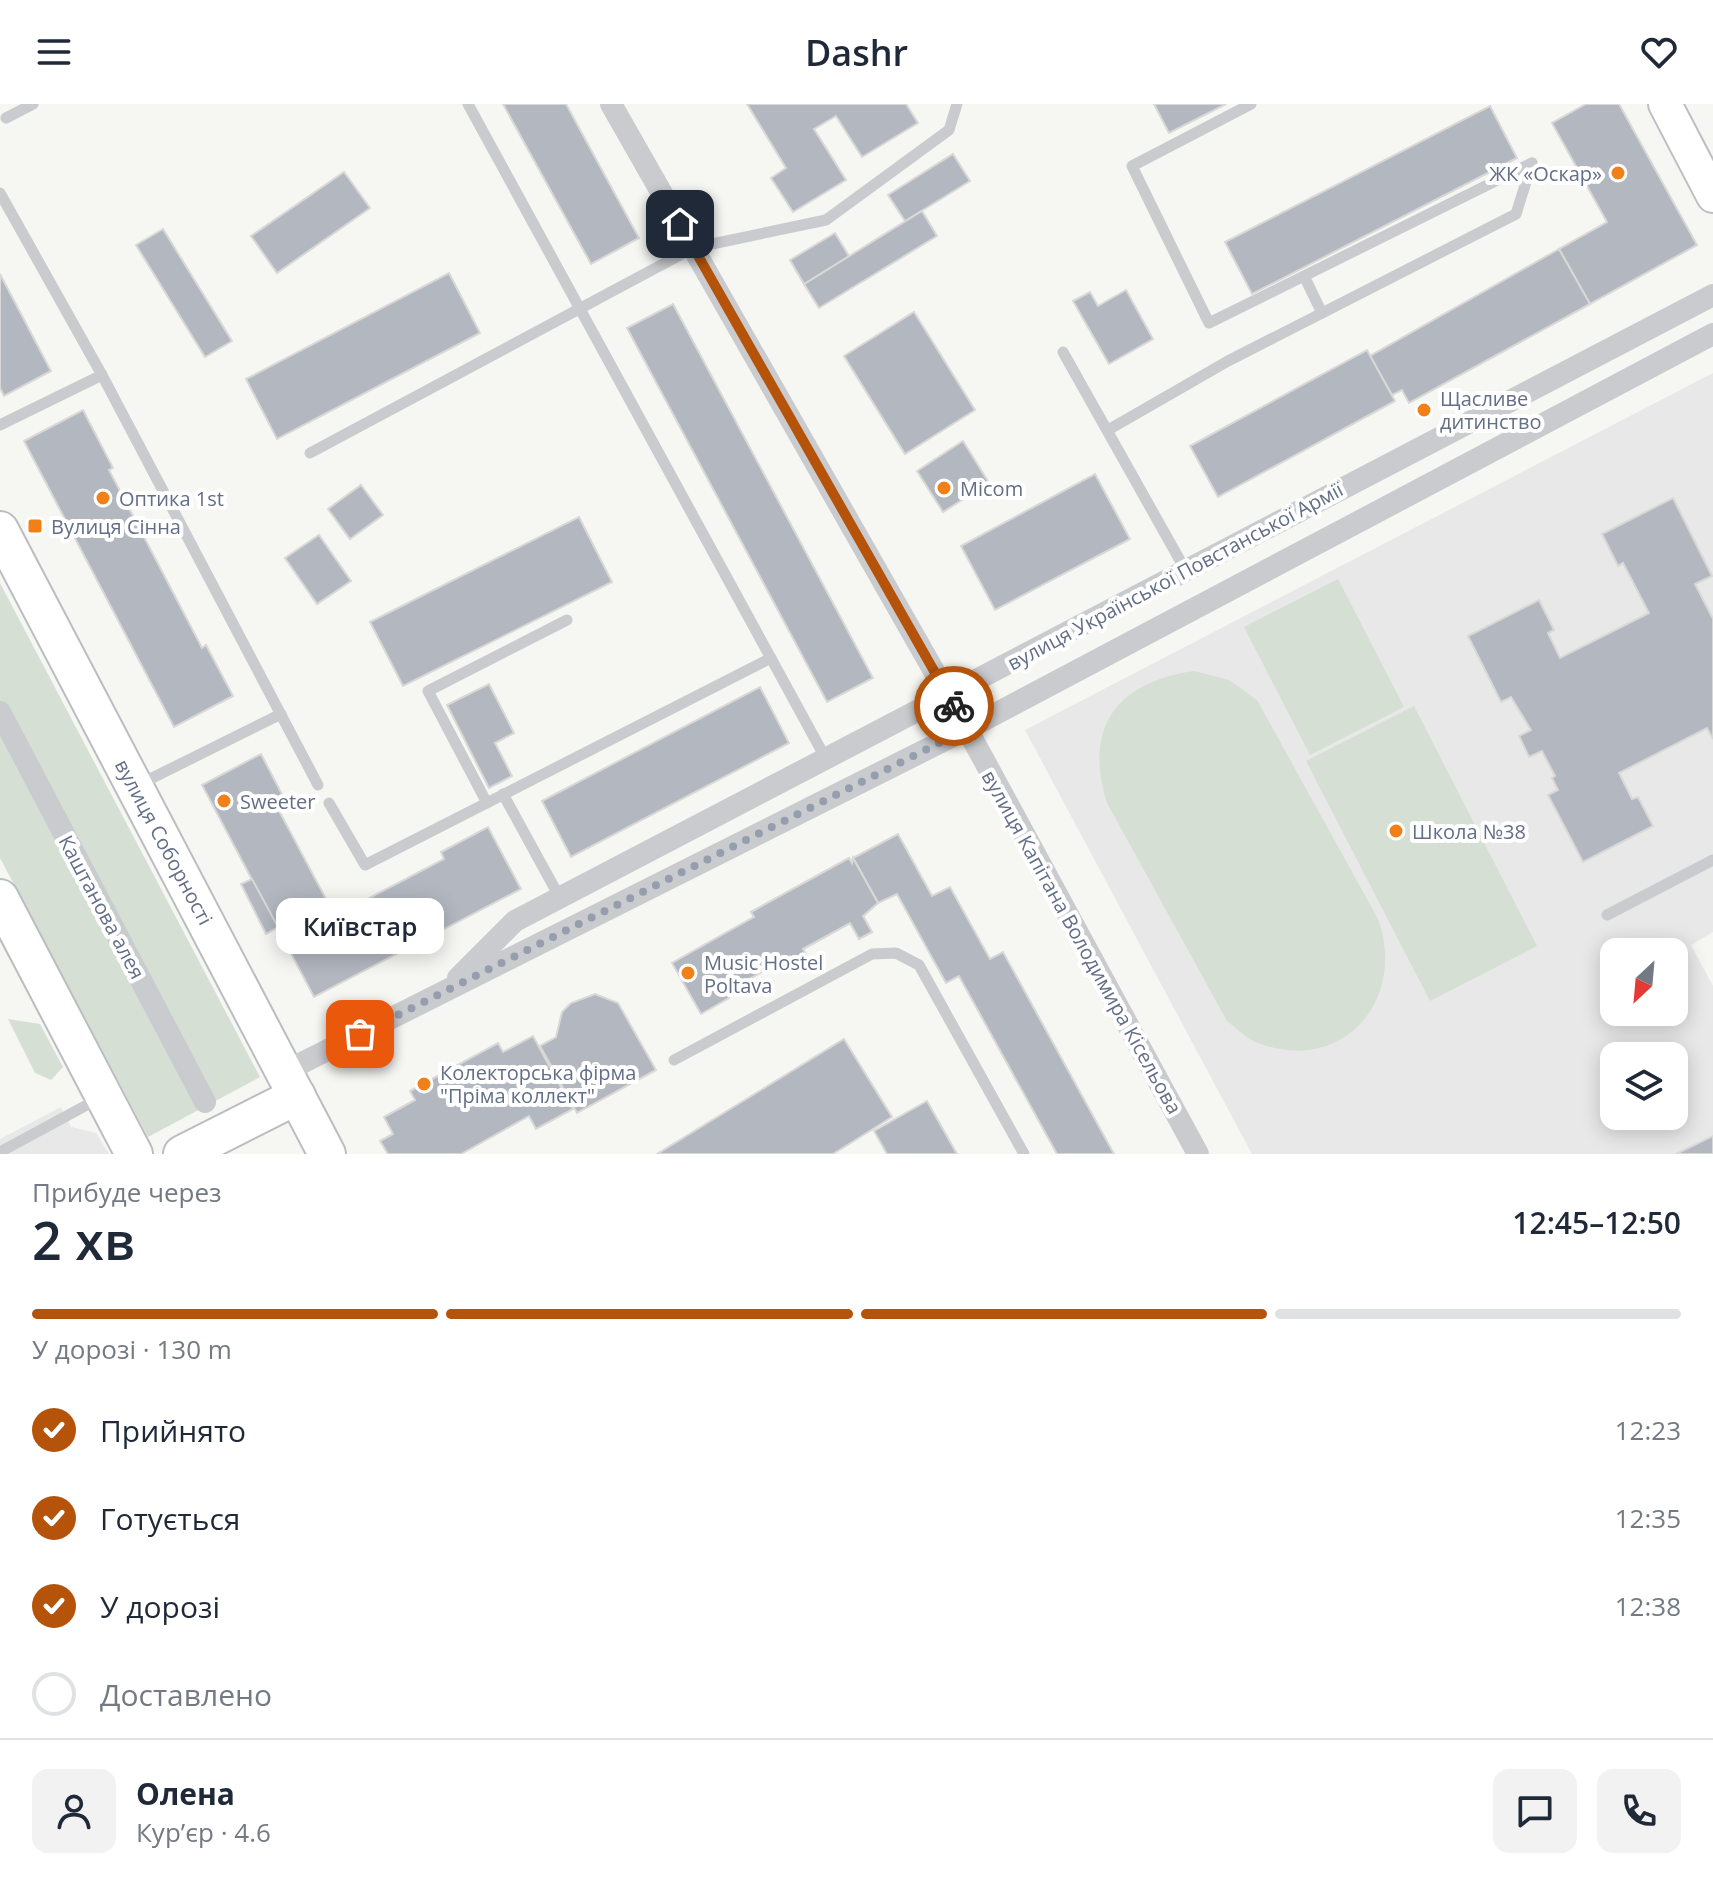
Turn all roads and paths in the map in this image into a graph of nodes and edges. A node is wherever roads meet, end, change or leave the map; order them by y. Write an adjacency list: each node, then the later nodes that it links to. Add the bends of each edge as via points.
1 (33, 104): 7 (lane)
2 (468, 104): 13 (lane)
3 (611, 104): 10 (street, вулиця Капітана Володимира Кісельова)
4 (957, 104): 10 (lane, via 949,130 826,220)
5 (1251, 104): 11 (lane, via 1132,166 1209,323)
6 (1665, 104): 9 (street)
7 (6, 118)
8 (0, 193): 17 (lane)
9 (1713, 196)
10 (693, 248): 13 (lane); 25 (street, вулиця Капітана Володимира Кісельова)
11 (1304, 276): 14 (lane); 14 (lane, via 1532,163 1516,214)
12 (1713, 295): 22 (street, вулиця Української Повстанської Армії)
13 (581, 306): 20 (lane); 24 (lane)
14 (1322, 313): 19 (lane)
15 (1713, 334): 28 (street, вулиця Української Повстанської Армії)
16 (1063, 352): 19 (lane)
17 (102, 375): 18 (lane); 27 (lane)
18 (0, 425)
19 (1108, 430): 22 (lane)
20 (310, 453)
21 (0, 530): 31 (main road, вулиця Соборності)
22 (1186, 571): 25 (street, вулиця Української Повстанської Армії)
23 (567, 620): 34 (lane, via 428,691)
24 (771, 658): 29 (lane); 32 (lane)
25 (947, 695): 28 (street, вулиця Капітана Володимира Кісельова); 29 (street, вулиця Української Повстанської Армії)
26 (0, 712): 43 (street, Каштанова алея)
27 (281, 714): 30 (lane); 31 (lane)
28 (967, 729): 39 (street, вулиця Української Повстанської Армії); 49 (street, вулиця Капітана Володимира Кісельова)
29 (826, 759): 36 (street, вулиця Української Повстанської Армії)
30 (318, 785)
31 (135, 787): 41 (main road, вулиця Соборності)
32 (503, 794): 34 (lane); 36 (lane)
33 (329, 803): 34 (lane, via 365,865)
34 (487, 803)
35 (1713, 860): 38 (lane)
36 (560, 898): 39 (street, вулиця Української Повстанської Армії, via 515,921)
37 (3, 912): 42 (main road)
38 (1607, 915)
39 (442, 993): 41 (street, вулиця Української Повстанської Армії)
40 (674, 1060): 48 (lane, via 872,954 896,953 919,965)
41 (291, 1084): 46 (main road); 47 (main road, вулиця Соборності)
42 (104, 1096): 44 (lane); 45 (main road)
43 (205, 1102)
44 (0, 1152)
45 (134, 1154)
46 (182, 1154)
47 (327, 1154)
48 (1024, 1154)
49 (1198, 1154)

